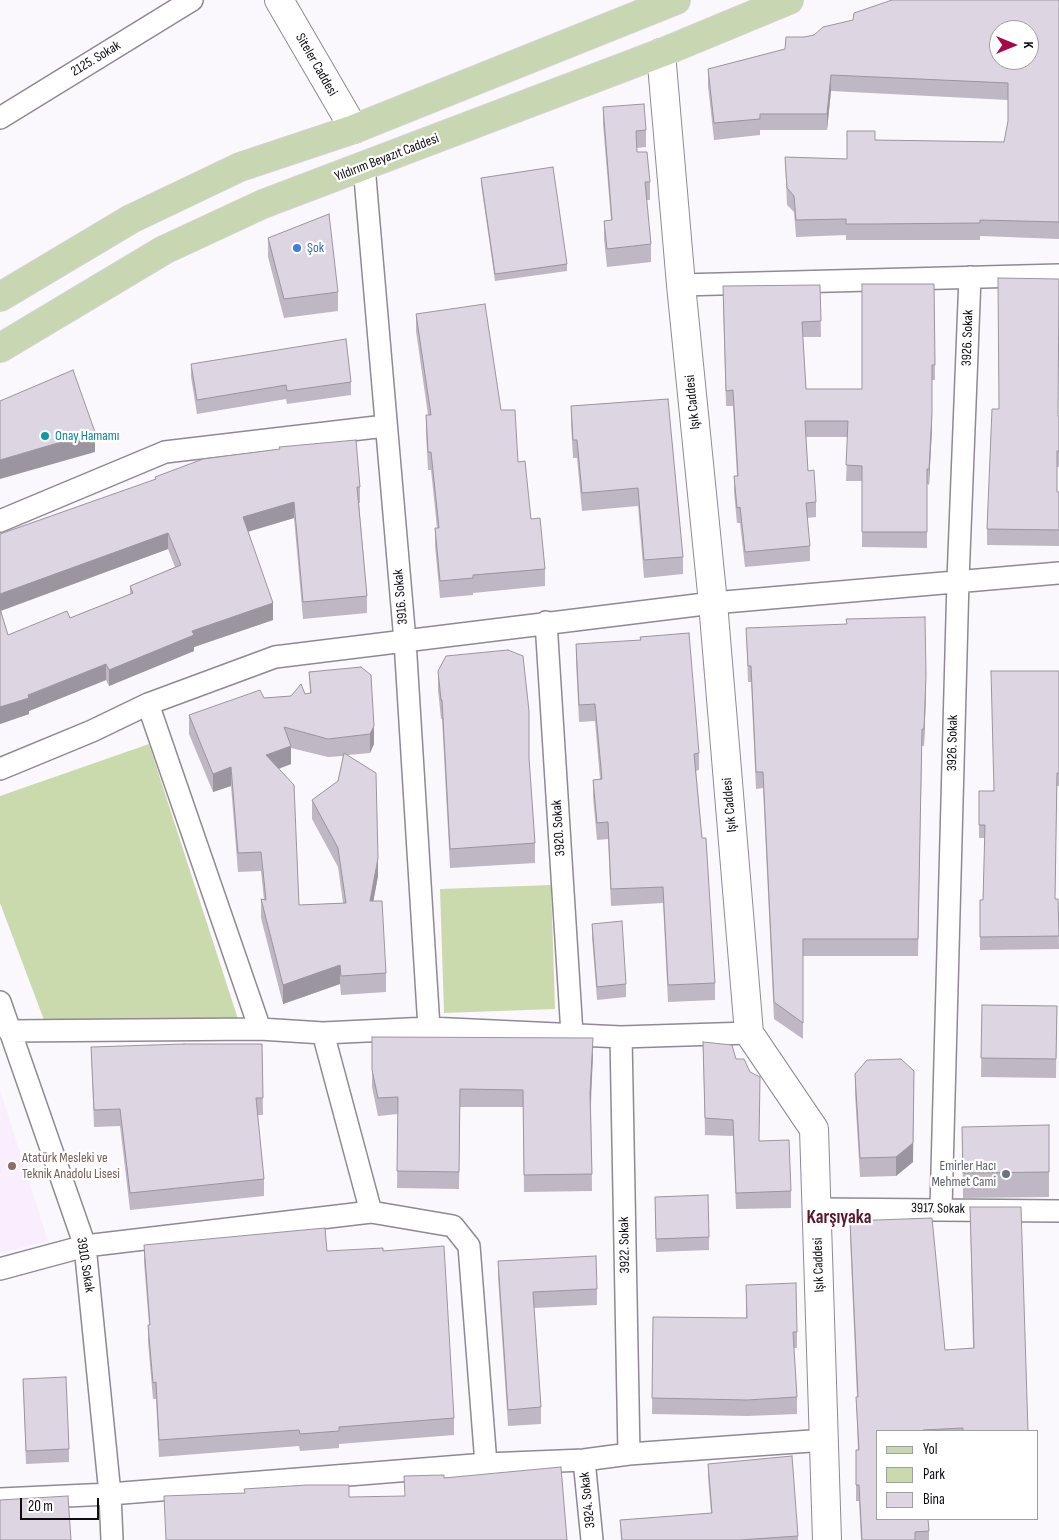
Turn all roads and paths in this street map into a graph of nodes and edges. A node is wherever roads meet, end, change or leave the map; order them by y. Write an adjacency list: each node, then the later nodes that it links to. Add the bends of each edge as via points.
1 (192, 0): 6 (street, 2125. Sokak)
2 (279, 0): 7 (street, Siteler Caddesi)
3 (676, 0): 7 (main road)
4 (789, 0): 5 (main road, Yıldırım Beyazıt Caddesi)
5 (661, 53): 8 (main road, Yıldırım Beyazıt Caddesi); 11 (street, Işık Caddesi)
6 (0, 118)
7 (354, 129): 12 (main road, via 240,167 148,211)
8 (364, 166): 13 (main road, Yıldırım Beyazıt Caddesi, via 263,204 164,250); 14 (street, 3916. Sokak)
9 (1059, 275): 10 (street)
10 (970, 277): 11 (street); 17 (street, 3926. Sokak)
11 (681, 285): 18 (street, Işık Caddesi)
12 (0, 297)
13 (0, 348)
14 (385, 426): 15 (street, via 165,452); 20 (street, 3916. Sokak)
15 (0, 521)
16 (1059, 573): 17 (street)
17 (958, 580): 18 (street); 31 (street, 3926. Sokak)
18 (713, 603): 19 (street); 28 (street, Işık Caddesi)
19 (546, 622): 20 (street); 29 (street, 3920. Sokak)
20 (406, 642): 21 (street, via 275,657); 24 (street, 3916. Sokak)
21 (148, 704): 22 (street, via 92,731); 25 (street)
22 (0, 768)
23 (0, 1002): 26 (street, 3910. Sokak)
24 (429, 1028): 27 (street); 29 (street)
25 (260, 1029): 26 (street); 27 (street)
26 (9, 1031): 35 (street, 3910. Sokak)
27 (323, 1033): 34 (street)
28 (749, 1033): 30 (street); 32 (street, Işık Caddesi, via 814,1128)
29 (572, 1034): 30 (street)
30 (621, 1037): 38 (street, 3922. Sokak)
31 (941, 1208): 32 (street, 3917. Sokak); 33 (street, 3917. Sokak)
32 (817, 1209): 37 (street, Işık Caddesi)
33 (1059, 1211)
34 (371, 1212): 35 (street); 40 (street, via 453,1226 469,1246)
35 (85, 1246): 36 (street); 41 (street, 3910. Sokak)
36 (0, 1268)
37 (824, 1440): 38 (street); 45 (street, Işık Caddesi)
38 (630, 1454): 39 (street)
39 (584, 1460): 40 (street); 44 (street, 3924. Sokak)
40 (486, 1464): 41 (street)
41 (110, 1494): 42 (street); 43 (street, 3910. Sokak)
42 (0, 1499)
43 (112, 1540)
44 (592, 1540)
45 (827, 1540)

